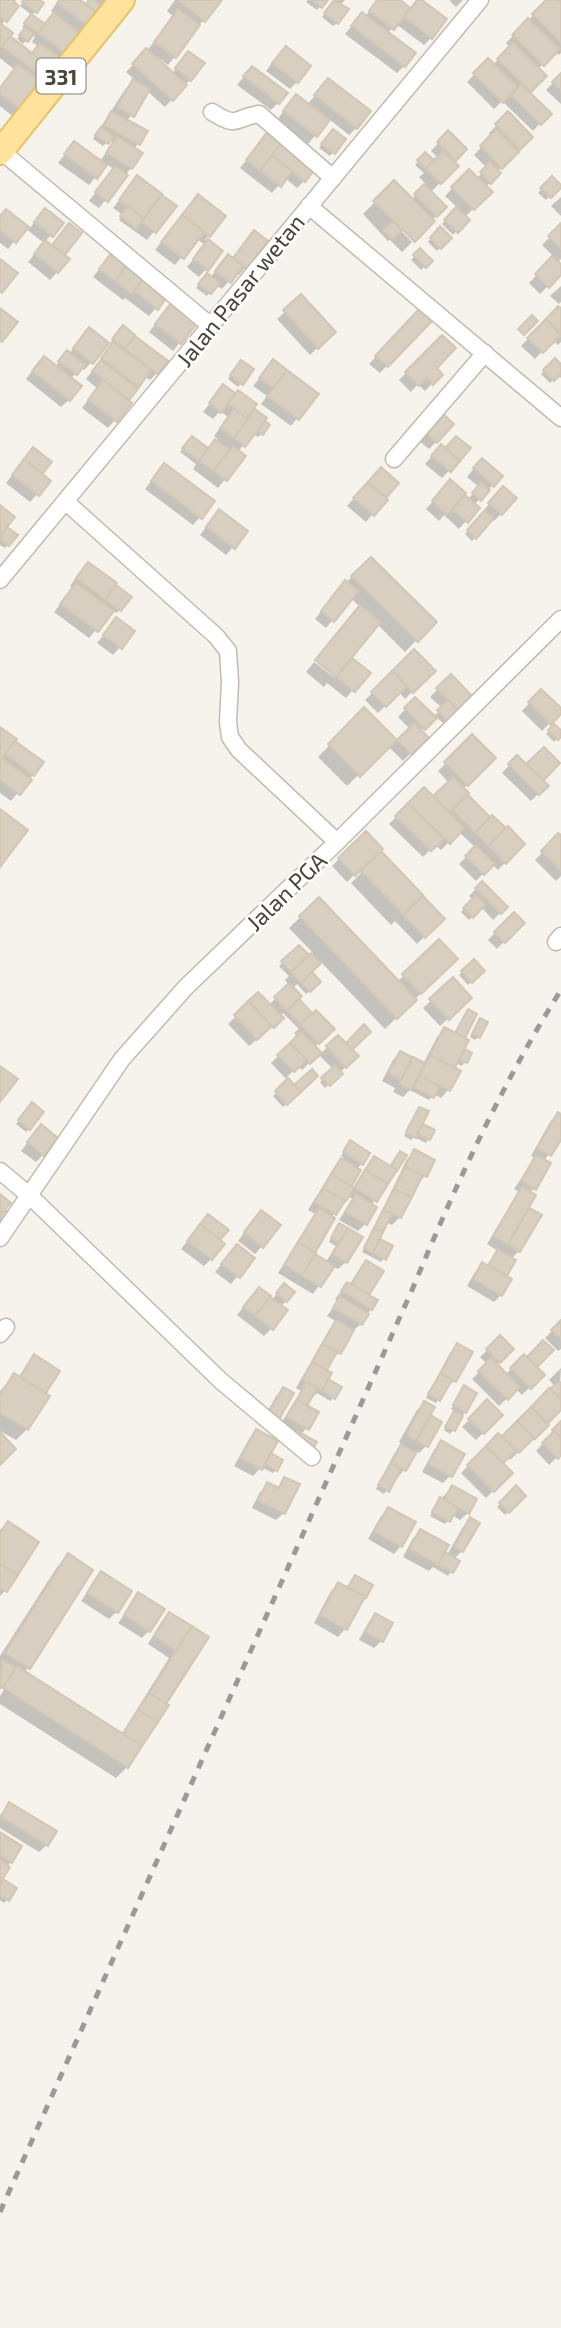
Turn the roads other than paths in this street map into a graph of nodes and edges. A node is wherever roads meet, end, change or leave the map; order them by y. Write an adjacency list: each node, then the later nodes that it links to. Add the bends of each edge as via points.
1 (122, 0): 4 (main road, 331)
2 (480, 0): 5 (street, Jalan Pasar wetan)
3 (212, 112): 5 (street, via 230,122 259,114)
4 (1, 151): 7 (street)
5 (333, 178): 6 (street, Jalan Pasar wetan)
6 (309, 206): 7 (street, Jalan Pasar wetan); 8 (street)
7 (211, 326): 11 (street, Jalan Pasar wetan)
8 (485, 353): 9 (street); 10 (street)
9 (561, 418)
10 (394, 459)
11 (66, 502): 12 (street, Jalan Pasar wetan); 14 (street, via 228,651 230,737)
12 (0, 580)
13 (561, 619): 14 (street, Jalan PGA)
14 (337, 842): 16 (street, Jalan PGA, via 186,987 141,1038)
15 (0, 1171): 16 (street)
16 (34, 1190): 17 (street, Jalan PGA); 18 (street, via 221,1381)
17 (0, 1238)
18 (312, 1457)

